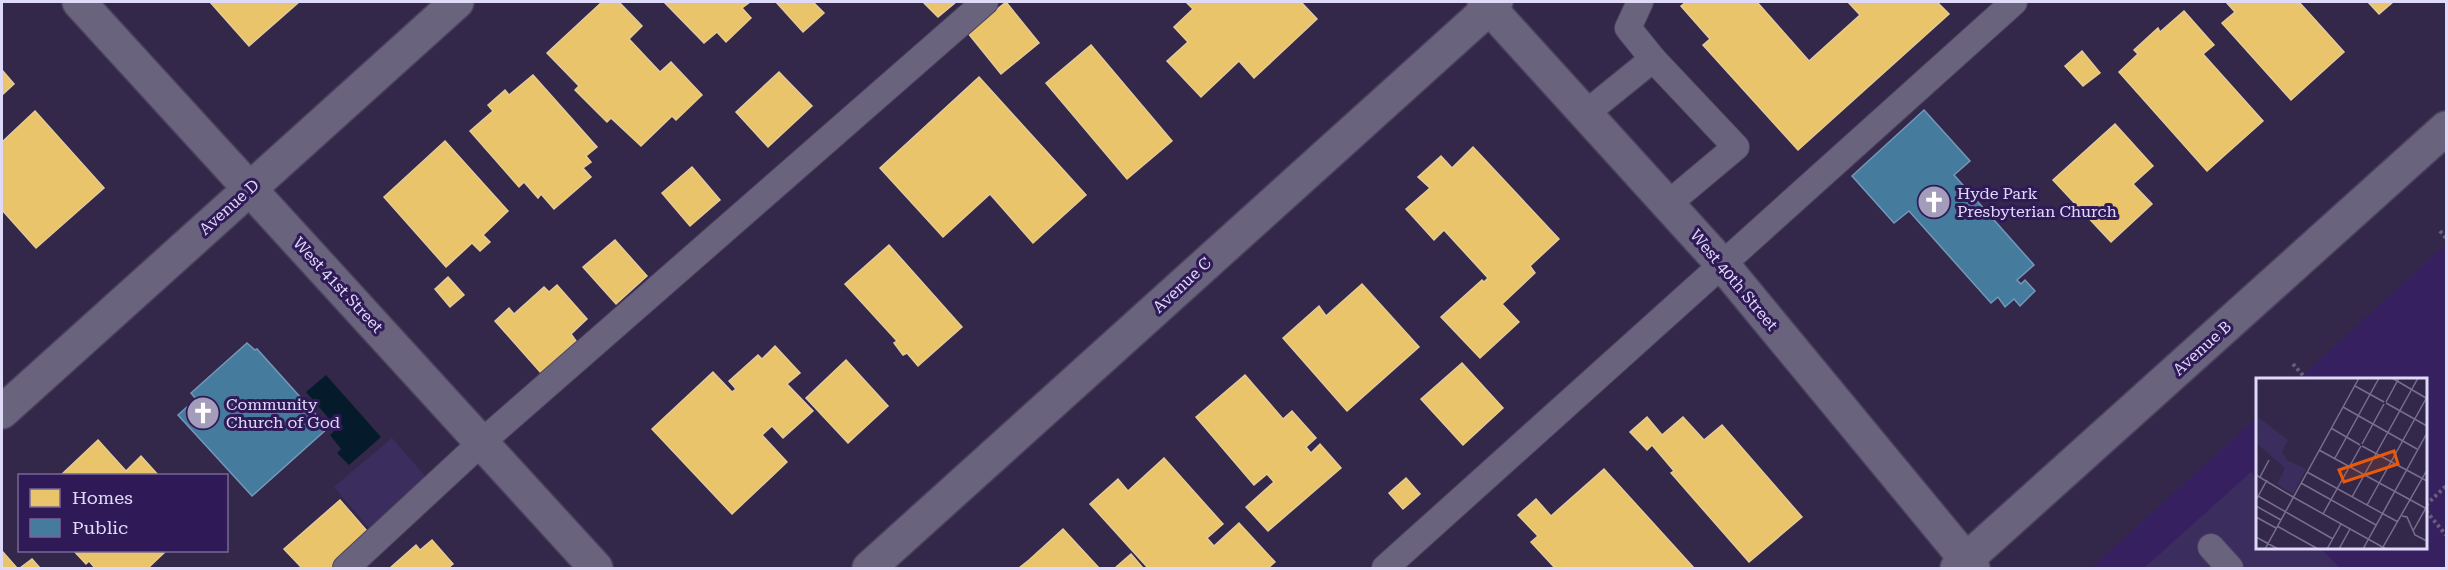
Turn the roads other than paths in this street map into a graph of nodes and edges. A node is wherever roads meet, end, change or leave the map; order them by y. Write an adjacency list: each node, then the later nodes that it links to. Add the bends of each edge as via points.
1 (80, 2): 10 (street, West 41st Street)
2 (457, 2): 10 (street, Avenue D)
3 (985, 2): 14 (lane)
4 (1640, 2): 7 (lane, via 1628,28)
5 (2014, 2): 12 (lane)
6 (1490, 4): 8 (street, West 40th Street); 19 (street, Avenue C)
7 (1653, 59): 8 (lane); 11 (lane, via 1736,147)
8 (1585, 114): 11 (street, West 40th Street)
9 (2446, 128): 16 (street, Avenue B)
10 (250, 188): 13 (street, Avenue D); 14 (street, West 41st Street)
11 (1668, 204): 12 (street, West 40th Street)
12 (1722, 264): 16 (street, West 40th Street); 20 (lane)
13 (2, 412)
14 (482, 442): 17 (lane); 18 (street, West 41st Street)
15 (2211, 547): 21 (lane)
16 (1965, 566)
17 (346, 568)
18 (596, 568)
19 (869, 568)
20 (1385, 568)
21 (2230, 568)

